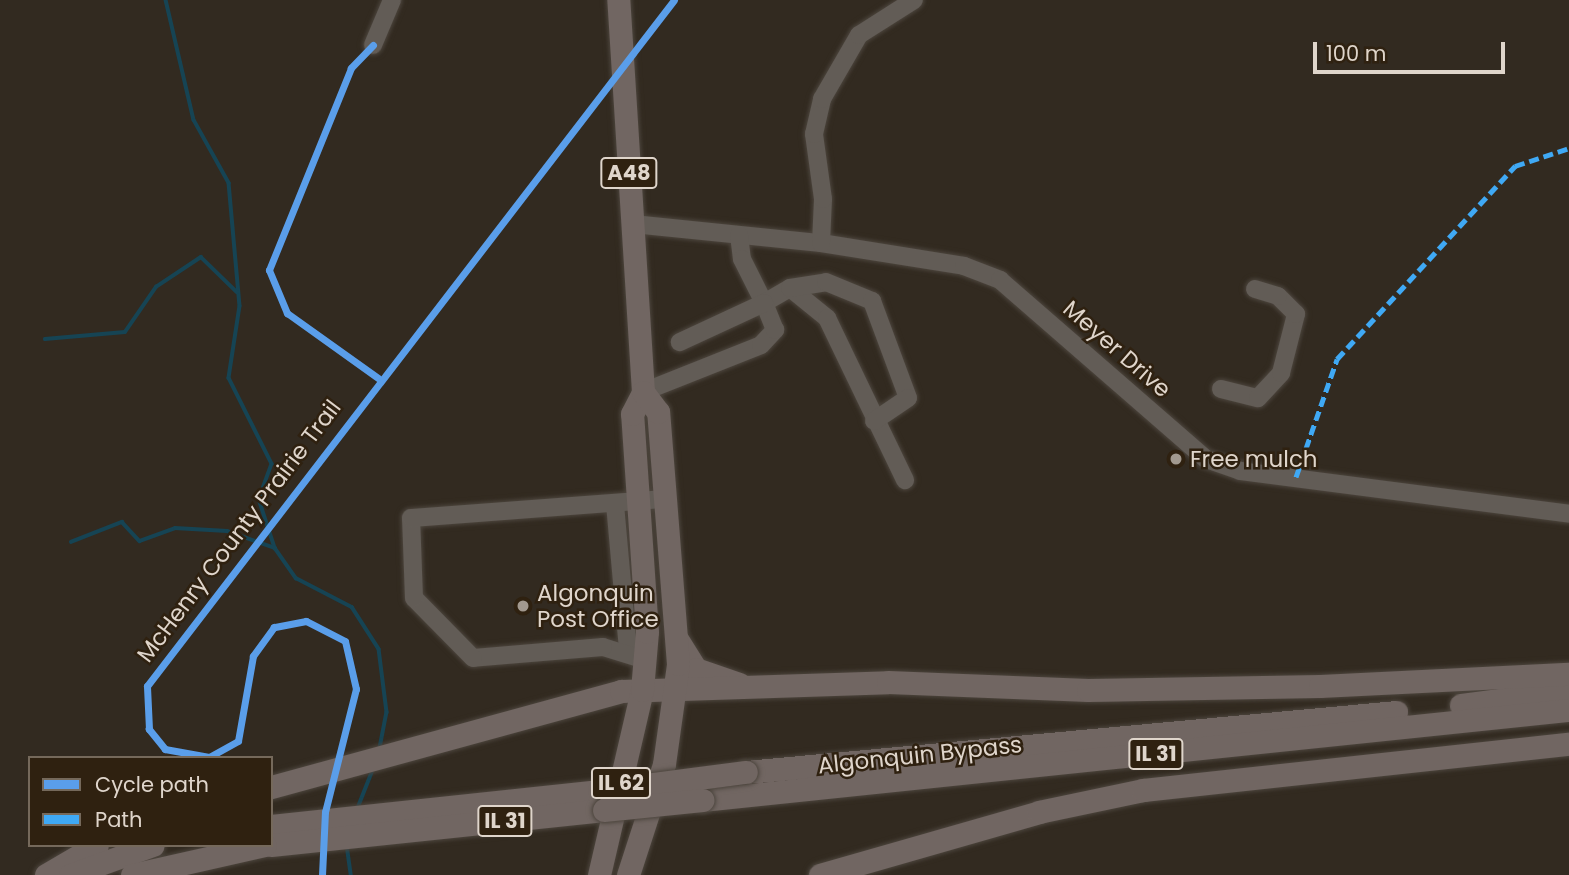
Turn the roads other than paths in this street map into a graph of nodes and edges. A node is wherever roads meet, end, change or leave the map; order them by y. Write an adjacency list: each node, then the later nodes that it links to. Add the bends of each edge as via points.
1 (392, 0): 4 (street)
2 (618, 0): 5 (main road, A48)
3 (914, 0): 7 (street, via 859,35 822,99 814,134 823,199)
4 (373, 45)
5 (633, 224): 6 (street, Meyer Drive); 13 (main road, A48)
6 (739, 235): 7 (street, Meyer Drive); 10 (street, via 742,260)
7 (821, 243): 19 (street, Meyer Drive, via 964,266 1000,280 1206,459 1240,471)
8 (790, 288): 10 (street); 14 (street, via 827,318); 14 (street, via 826,282 872,301 908,398)
9 (1255, 289): 12 (street, via 1278,296 1296,314 1281,373 1258,398)
10 (764, 303): 11 (street); 13 (street, via 775,330 761,345)
11 (680, 342)
12 (1221, 388)
13 (643, 392): 16 (main road, A48, via 658,412); 17 (main road, A48, via 632,414)
14 (874, 421): 15 (street)
15 (905, 480)
16 (666, 499): 17 (street); 20 (main road, A48)
17 (640, 501): 18 (street); 21 (main road, A48)
18 (615, 504): 21 (street); 21 (street, via 411,518 414,598 473,658)
19 (1569, 514)
20 (676, 636): 23 (main road, via 696,669); 26 (main road, A48)
21 (636, 655): 24 (main road, A48)
22 (1569, 674): 23 (main road, via 1279,687 1088,690 888,682)
23 (759, 688): 26 (main road)
24 (642, 690): 26 (main road); 29 (main road, via 417,744); 41 (main road, IL 62)
25 (1569, 691): 30 (main road, Algonquin Bypass / IL 31, bridge, via 746,772)
26 (675, 692): 42 (main road, IL 62, via 664,764)
27 (1569, 710): 30 (main road, Algonquin Bypass / IL 31, bridge, via 743,796)
28 (1569, 744): 32 (main road, via 1143,790)
29 (273, 786)
30 (606, 800): 31 (main road, Algonquin Bypass / IL 31)
31 (405, 820): 33 (main road, Algonquin Bypass / IL 31); 34 (main road, Algonquin Bypass / IL 31)
32 (1001, 823): 43 (main road); 44 (main road)
33 (273, 826)
34 (273, 845)
35 (94, 847): 38 (main road)
36 (147, 847): 39 (main road)
37 (256, 847): 40 (main road)
38 (46, 875)
39 (70, 875)
40 (132, 875)
41 (599, 875)
42 (628, 875)
43 (820, 875)
44 (864, 875)

